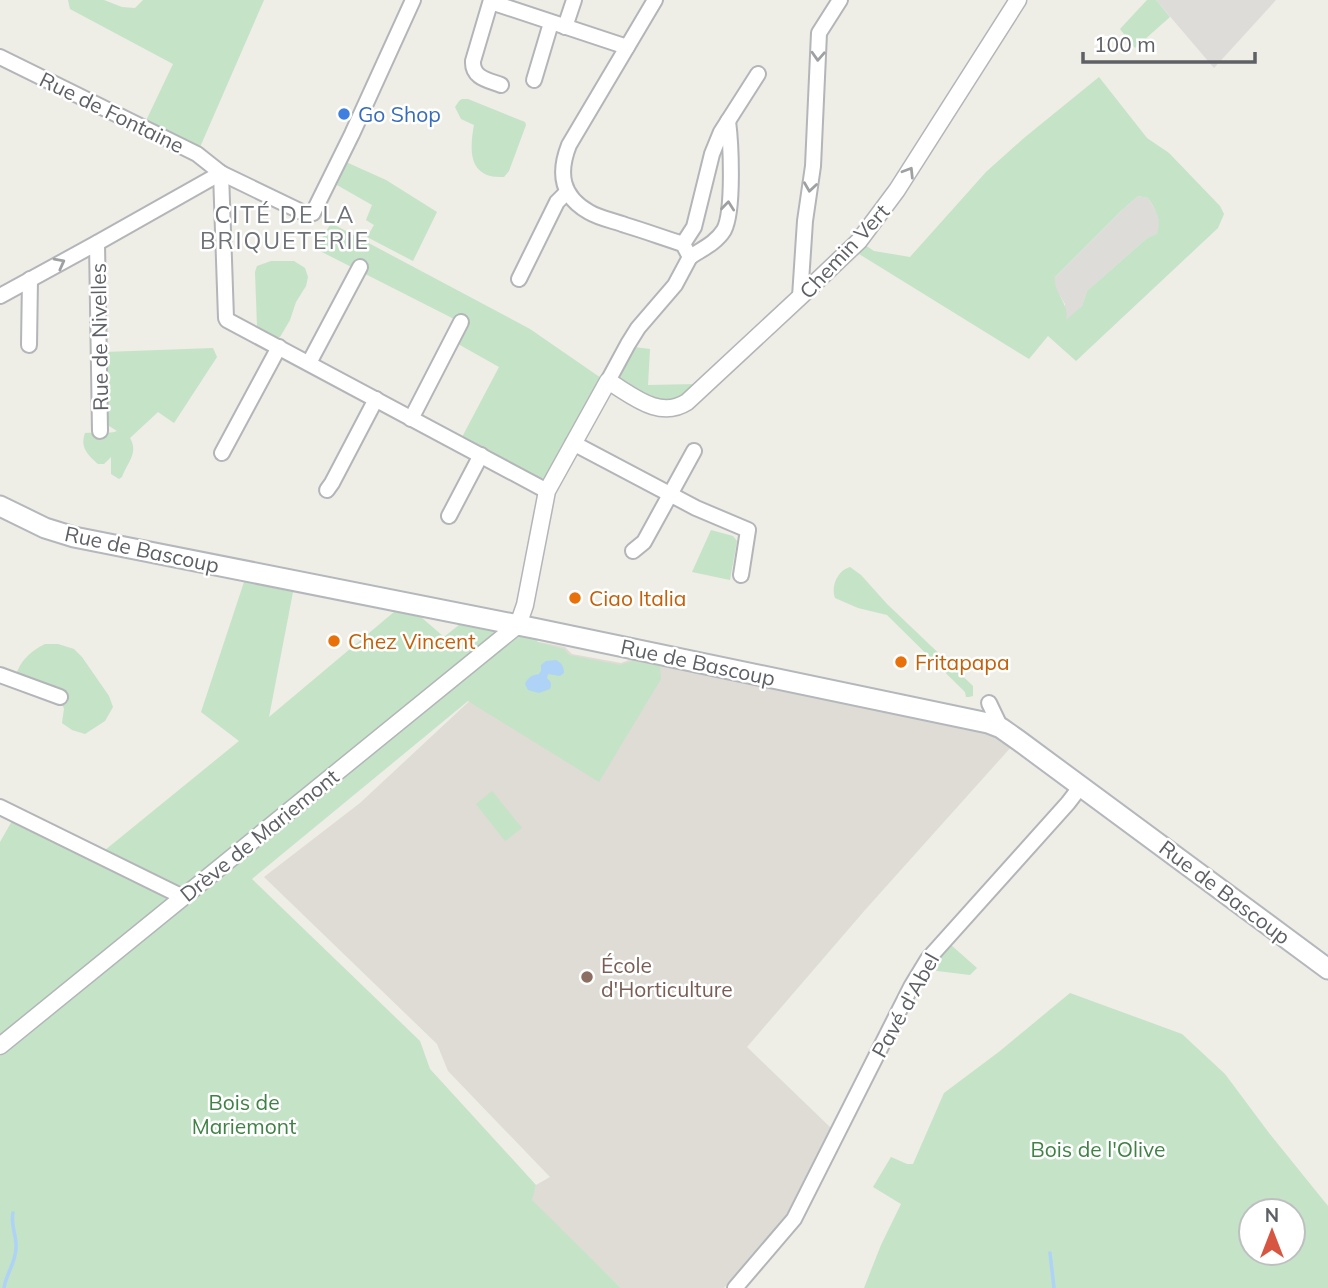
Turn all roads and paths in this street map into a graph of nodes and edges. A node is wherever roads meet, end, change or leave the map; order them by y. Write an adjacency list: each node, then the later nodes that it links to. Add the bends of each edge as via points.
1 (413, 0): 15 (street, via 313,213 304,213)
2 (574, 0): 8 (street)
3 (655, 0): 9 (street)
4 (840, 0): 23 (street, one-way to 23, via 819,33 813,166)
5 (1017, 0): 23 (street, Chemin Vert, one-way to 5, via 859,241 888,205)
6 (491, 1): 7 (street); 13 (street, via 472,67 479,77)
7 (507, 4): 8 (street)
8 (558, 25): 9 (street); 12 (street)
9 (627, 47): 16 (street, via 569,145 562,170)
10 (0, 57): 15 (street, Rue de Fontaine, via 197,153)
11 (758, 74): 14 (street)
12 (534, 80)
13 (501, 85)
14 (728, 121): 18 (street, via 712,154); 18 (street, one-way to 14, via 714,242 725,228 732,148)
15 (221, 173): 17 (street, Rue de Nivelles); 26 (street, via 226,318)
16 (567, 192): 18 (street, via 588,212); 21 (street, via 557,202)
17 (97, 243): 20 (street, Rue de Nivelles, one-way to 17); 31 (street, Rue de Nivelles)
18 (687, 250): 28 (street, via 675,285 638,328)
19 (359, 267): 27 (street)
20 (30, 279): 22 (street, Rue de Nivelles); 25 (street)
21 (520, 279)
22 (0, 296)
23 (800, 298): 28 (street, Chemin Vert, via 677,407 655,407)
24 (461, 322): 30 (street)
25 (29, 345)
26 (279, 347): 27 (street); 34 (street)
27 (309, 362): 29 (street)
28 (608, 381): 32 (street)
29 (376, 399): 30 (street); 36 (street)
30 (411, 419): 35 (street)
31 (100, 431)
32 (573, 443): 37 (street); 38 (street)
33 (694, 451): 38 (street)
34 (222, 453)
35 (481, 455): 37 (street); 40 (street)
36 (327, 490)
37 (547, 491): 43 (street)
38 (670, 493): 41 (street, via 644,542); 42 (street, via 748,530)
39 (0, 506): 43 (main road, Rue de Bascoup, via 74,537)
40 (449, 516)
41 (633, 551)
42 (741, 575)
43 (518, 625): 47 (main road, Rue de Bascoup); 50 (street, Drève de Mariemont)
44 (0, 675): 45 (street)
45 (60, 697)
46 (989, 703): 47 (street)
47 (1001, 728): 48 (main road, Rue de Bascoup)
48 (1081, 786): 51 (main road, Rue de Bascoup); 53 (street, Pavé d'Abel, via 928,959 794,1219)
49 (0, 807): 50 (street)
50 (183, 897): 52 (street, Drève de Mariemont)
51 (1328, 969)
52 (0, 1045)
53 (735, 1288)

